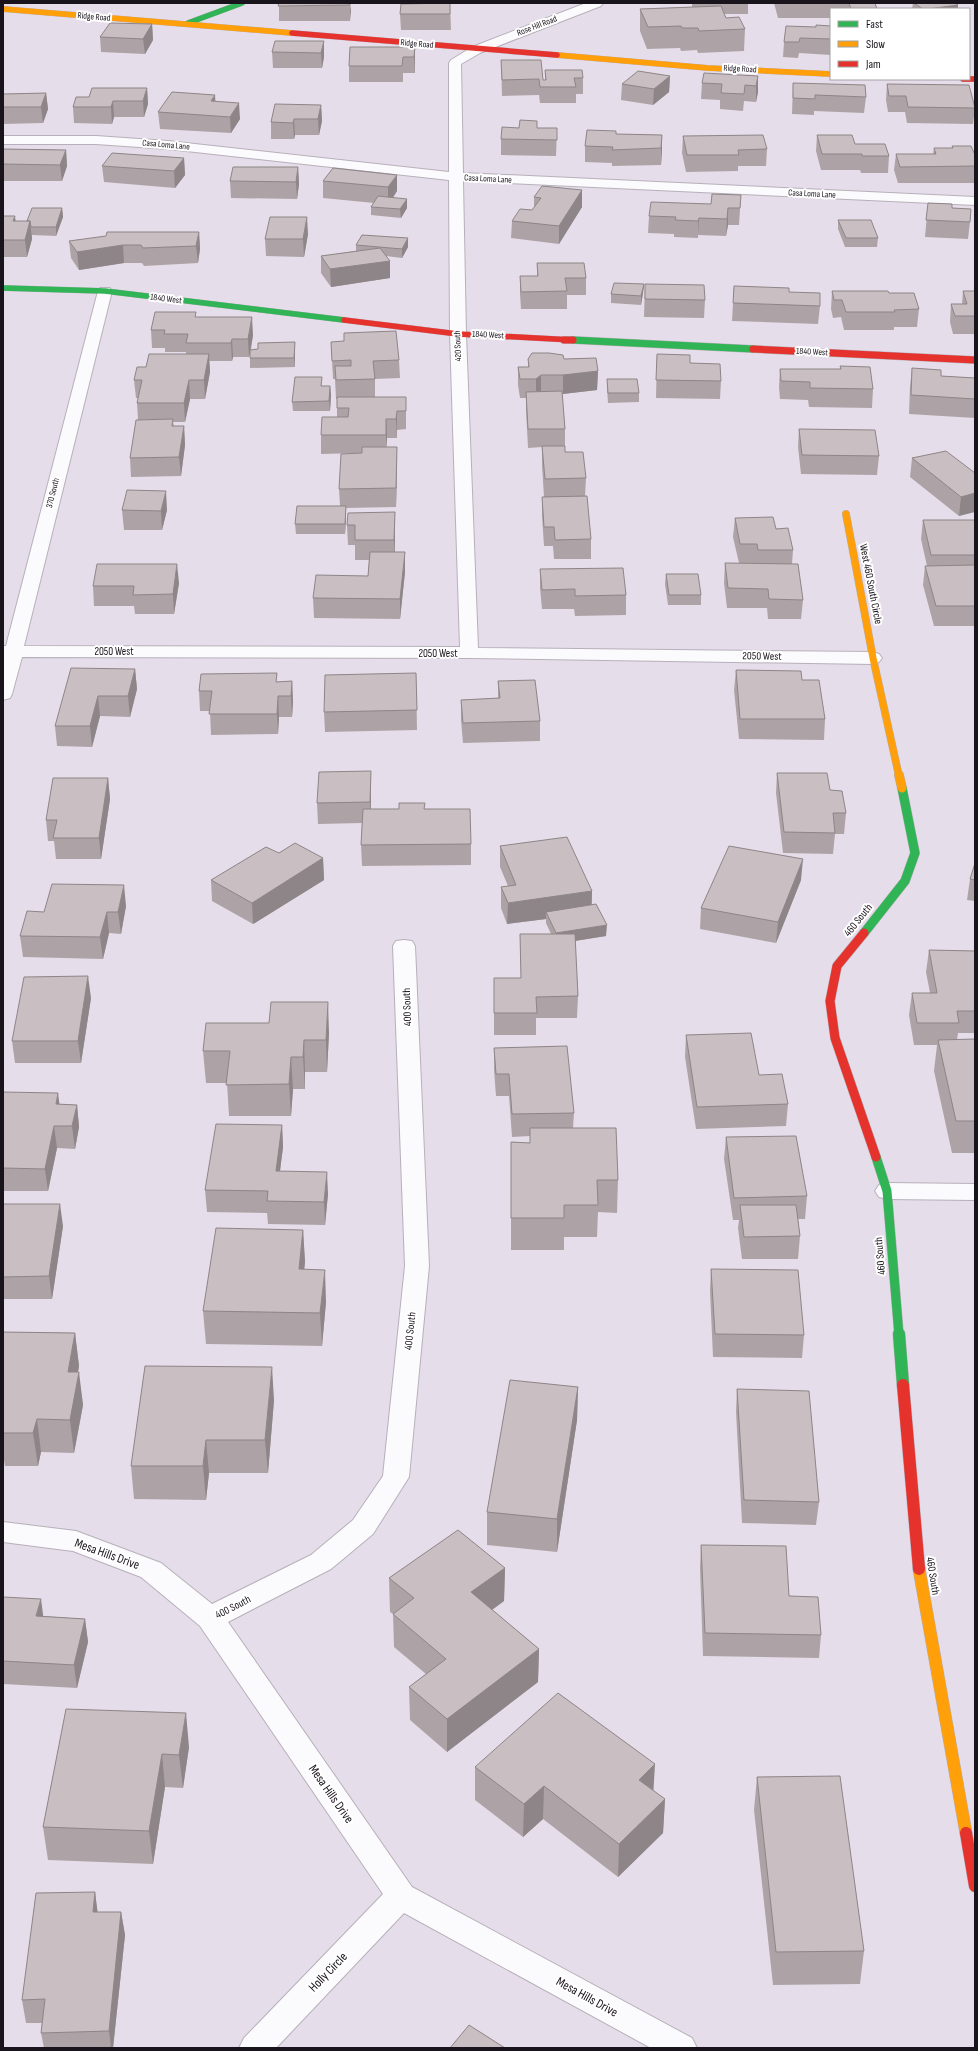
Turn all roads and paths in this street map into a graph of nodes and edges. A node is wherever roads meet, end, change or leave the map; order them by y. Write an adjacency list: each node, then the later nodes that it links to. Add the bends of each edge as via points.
1 (242, 3): 4 (street)
2 (597, 3): 5 (street, Rose Hill Road)
3 (3, 9): 4 (street, Ridge Road)
4 (185, 25): 5 (street, Ridge Road)
5 (476, 50): 6 (street, Ridge Road, via 708,68); 8 (street, 420 South, via 455,63)
6 (830, 74)
7 (3, 140): 8 (street, Casa Loma Lane, via 96,140 168,145)
8 (457, 177): 9 (street, Casa Loma Lane); 12 (street, 420 South)
9 (975, 201)
10 (3, 288): 11 (street, 1840 West)
11 (105, 291): 12 (street, 1840 West); 15 (street, 370 South)
12 (458, 334): 13 (street, 1840 West); 16 (street, 420 South)
13 (975, 360)
14 (846, 514): 17 (street, West 460 South Circle)
15 (8, 651): 16 (street, 2050 West); 18 (street, 370 South)
16 (469, 653): 17 (street, 2050 West)
17 (873, 658): 20 (street, 460 South, via 915,854 905,881 837,966 830,1001 835,1038)
18 (3, 694)
19 (404, 946): 23 (street, 400 South, via 417,1266 396,1477 363,1527 321,1562)
20 (887, 1192): 21 (street); 24 (street, 460 South, via 918,1563)
21 (975, 1192)
22 (3, 1532): 23 (street, Mesa Hills Drive, via 76,1542 151,1570)
23 (210, 1618): 25 (street, Mesa Hills Drive)
24 (975, 1886)
25 (401, 1896): 26 (street, Holly Circle); 27 (street, Mesa Hills Drive)
26 (255, 2048)
27 (681, 2048)

